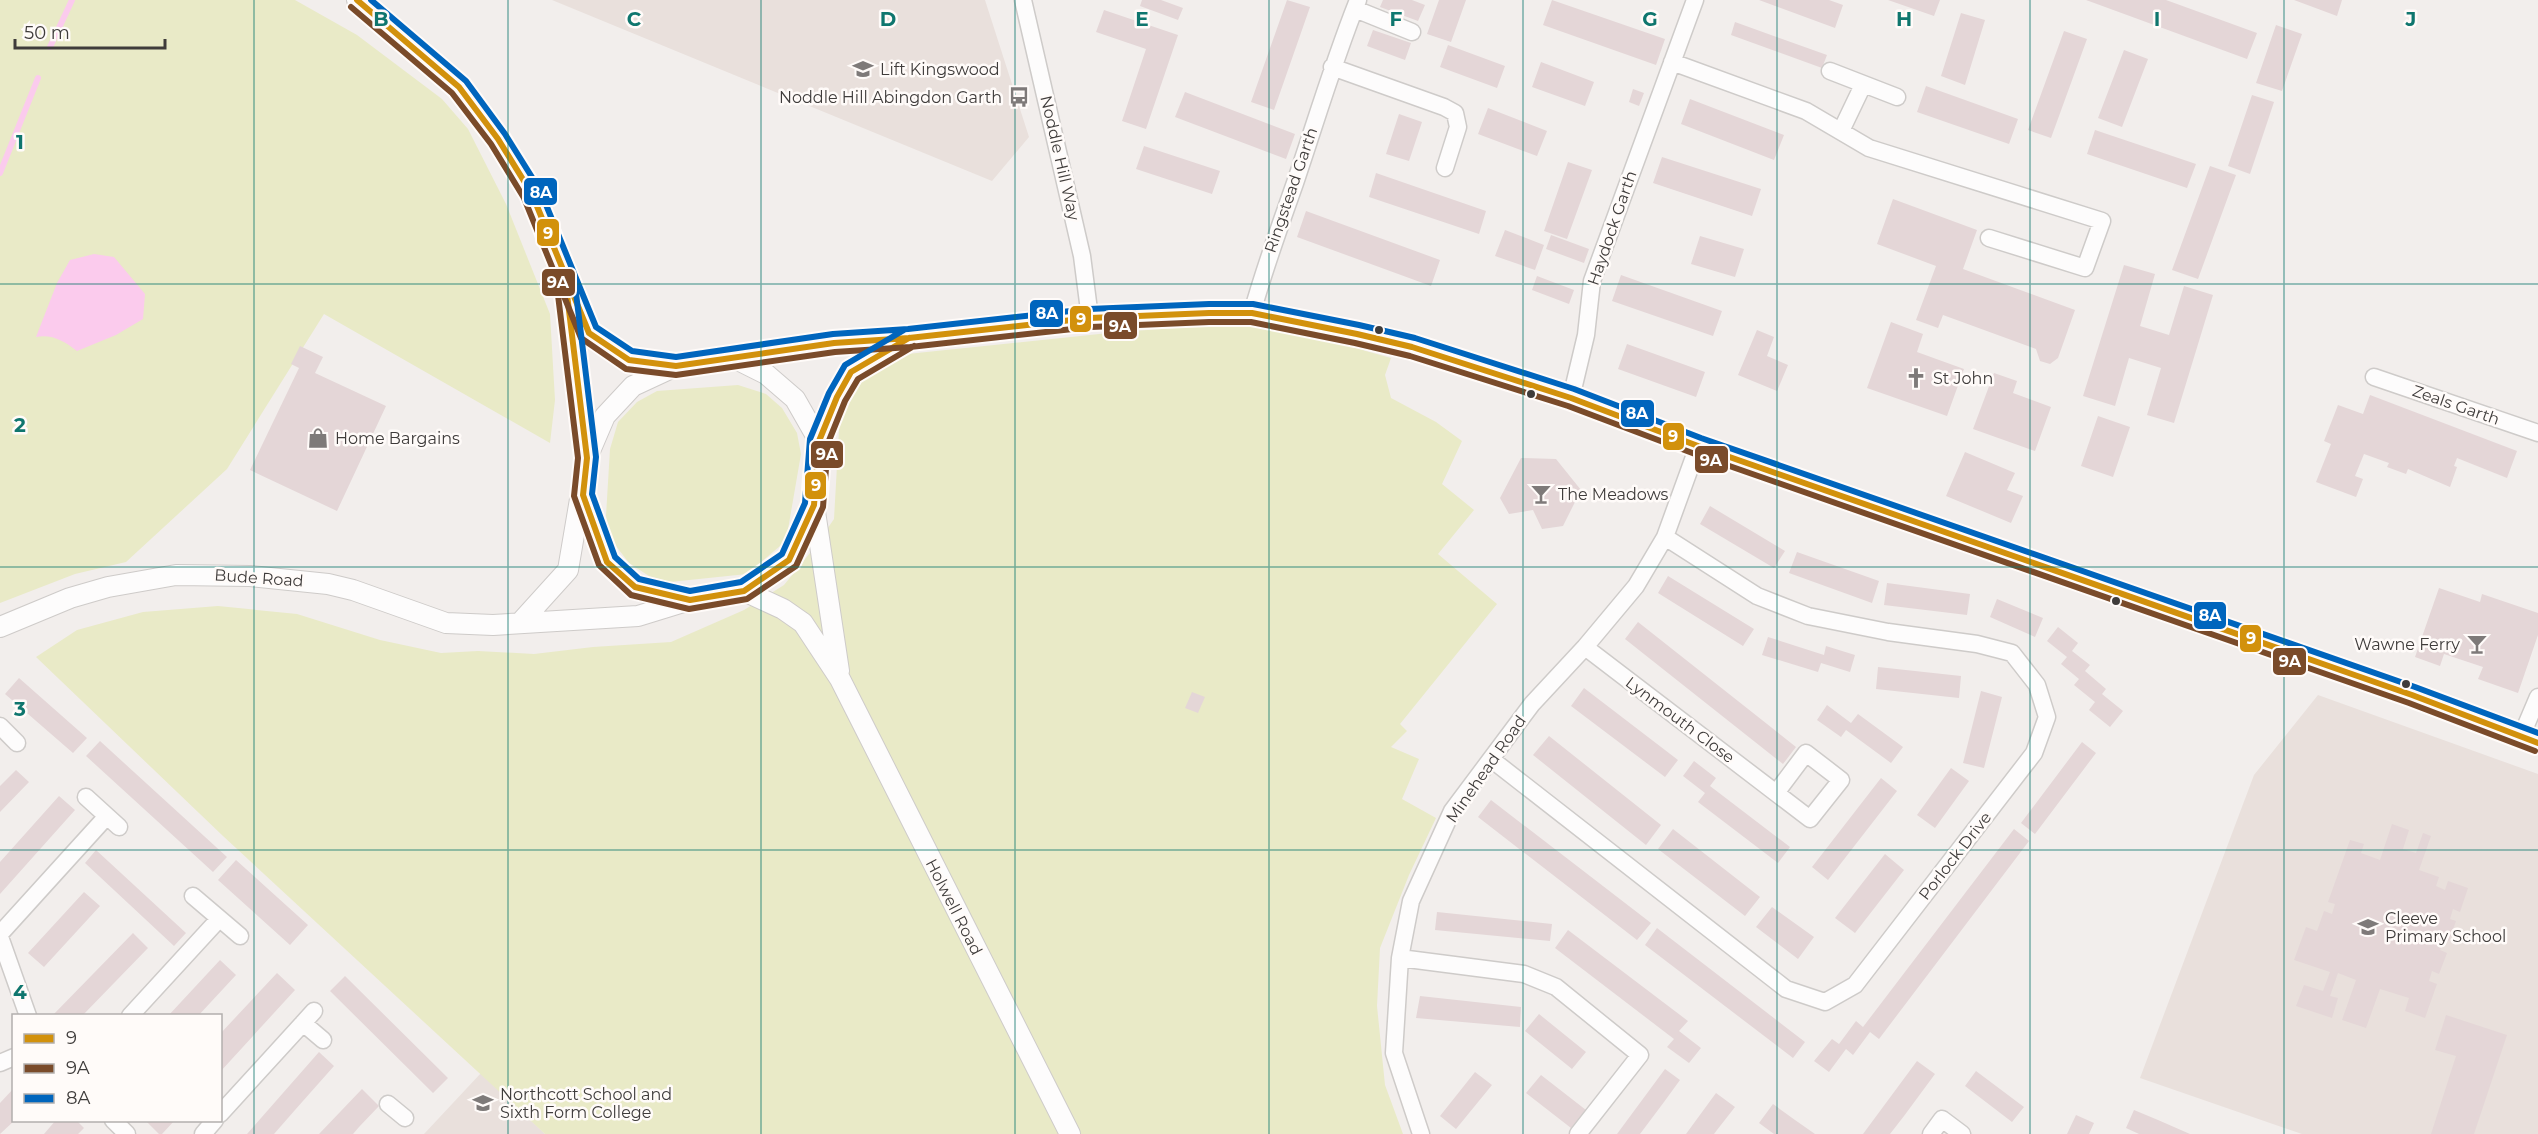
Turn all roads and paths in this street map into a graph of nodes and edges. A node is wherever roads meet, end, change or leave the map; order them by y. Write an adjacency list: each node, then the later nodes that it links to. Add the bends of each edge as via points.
1 (357, 0): 14 (street, via 459,87 532,194)
2 (1023, 0): 16 (street, Noddle Hill Way, via 1082,256)
3 (1695, 0): 6 (street, Haydock Garth)
4 (1356, 4): 5 (street, Ringstead Garth); 7 (street, Ringstead Garth)
5 (1412, 32)
6 (1672, 62): 11 (street, via 1806,111); 21 (street, Haydock Garth, via 1592,281 1586,334)
7 (1332, 68): 12 (street, via 1455,113 1458,127); 15 (street, Ringstead Garth)
8 (1830, 71): 9 (street)
9 (1863, 85): 10 (street); 11 (street)
10 (1897, 97)
11 (1841, 131): 13 (street, via 1869,148 2102,221 2085,268)
12 (1445, 168)
13 (1989, 238)
14 (564, 274): 19 (street, via 589,333 629,360); 25 (street)
15 (1252, 314): 16 (street); 21 (street, via 1390,342)
16 (1090, 318): 17 (street)
17 (909, 338): 18 (street, via 834,343); 23 (street, via 851,372)
18 (732, 357): 19 (street); 23 (street, via 766,374 795,399)
19 (676, 366): 25 (street, via 633,386 605,416)
20 (2374, 377): 22 (street, Zeals Garth)
21 (1571, 398): 24 (street)
22 (2538, 433)
23 (819, 441): 27 (street)
24 (1698, 446): 28 (street, Minehead Road); 36 (street, via 2412,695)
25 (587, 458): 26 (street)
26 (583, 495): 30 (street, via 607,562 635,587); 31 (street, via 568,570)
27 (814, 505): 29 (street, via 789,560); 34 (street, Holwell Road)
28 (1665, 537): 33 (street, Minehead Road, via 1636,586); 37 (street, Porlock Drive, via 1757,596 1808,616 2013,653 2037,685 2047,717 2034,753 1855,985 1825,1002 1786,989)
29 (744, 591): 30 (street, Bude Road); 34 (street, Holwell Road, via 803,623)
30 (690, 600): 31 (street, Bude Road, via 638,616)
31 (519, 623): 32 (street, Bude Road, via 446,623 353,590 295,579 176,574 70,598)
32 (0, 627)
33 (1585, 647): 37 (street, Minehead Road, via 1532,704); 38 (street, Lynmouth Close)
34 (840, 679): 53 (street, Holwell Road)
35 (2538, 698): 36 (street)
36 (2530, 740)
37 (1491, 759): 44 (street, Minehead Road, via 1452,811 1411,901)
38 (1776, 793)
39 (86, 797): 42 (street, via 113,821)
40 (193, 896): 41 (street)
41 (219, 919): 43 (street); 46 (street)
42 (0, 935): 45 (street)
43 (240, 936)
44 (1400, 958): 54 (street, Minehead Road, via 1394,1053); 55 (street, via 1524,974 1556,987 1640,1055)
45 (27, 1014)
46 (132, 1014)
47 (323, 1040): 49 (street, via 308,1017)
48 (388, 1104): 50 (street)
49 (222, 1112)
50 (405, 1118)
51 (213, 1122): 52 (street)
52 (203, 1134)
53 (1070, 1134)
54 (1421, 1134)
55 (1578, 1134)
56 (1931, 1134): 57 (street, via 1942,1119)
57 (1962, 1134)

